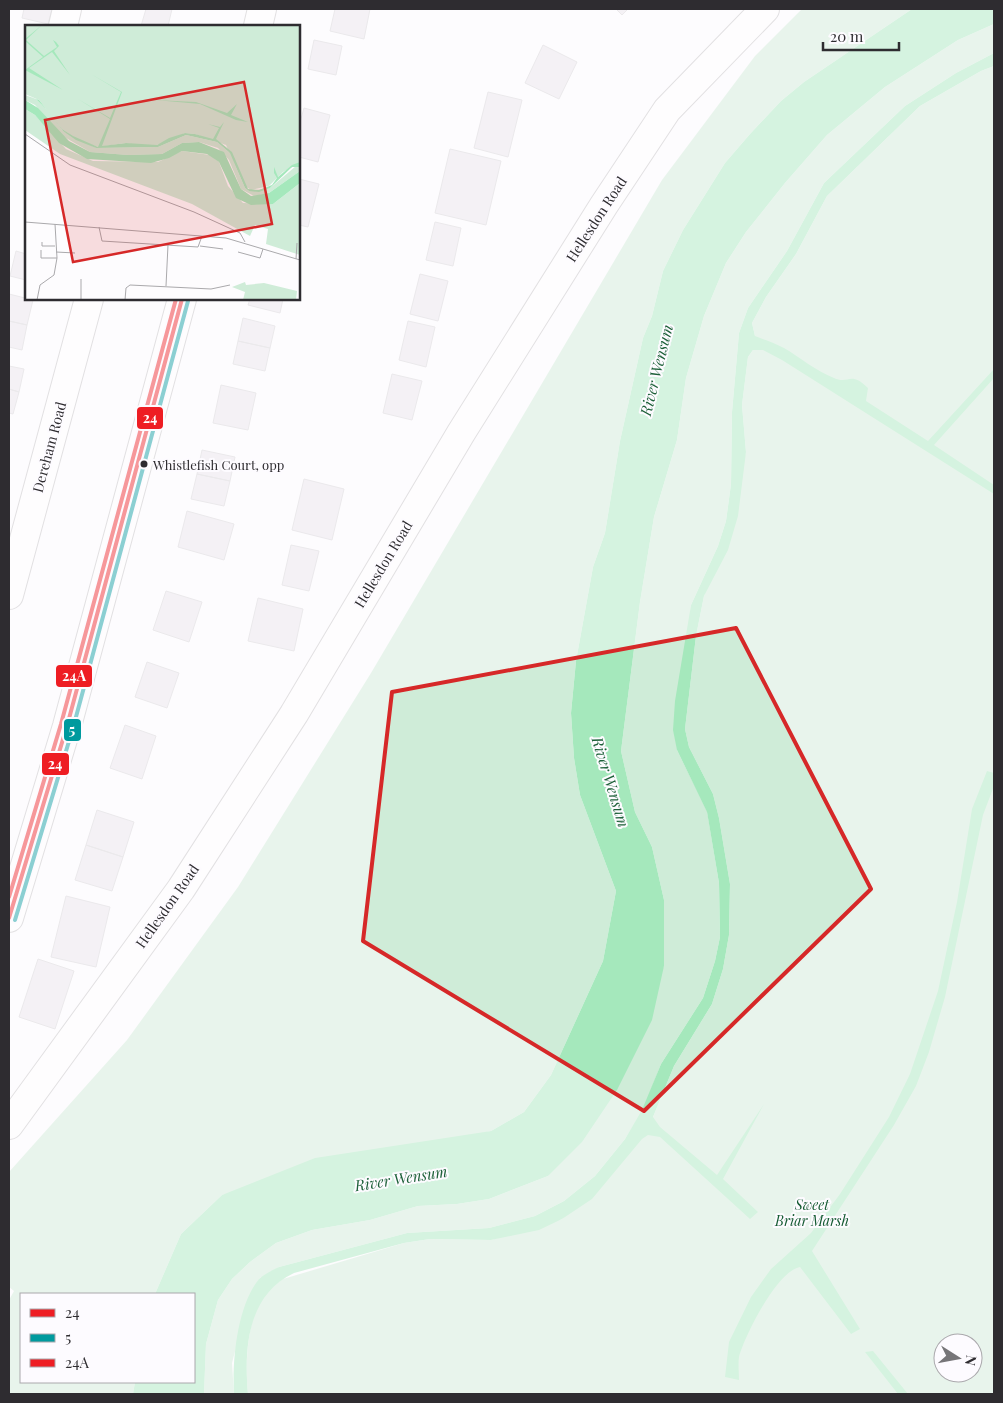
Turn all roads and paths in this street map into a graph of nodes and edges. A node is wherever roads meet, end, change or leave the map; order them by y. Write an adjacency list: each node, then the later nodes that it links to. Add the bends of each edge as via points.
1 (67, 9): 4 (main road)
2 (262, 9): 5 (main road)
3 (765, 9): 10 (main road, Hellesdon Road, via 667,110 461,432 294,714 187,880)
4 (63, 25)
5 (258, 25)
6 (89, 300): 8 (main road, Dereham Road)
7 (182, 300): 9 (main road, via 67,726)
8 (9, 595)
9 (9, 917)
10 (9, 1126)

